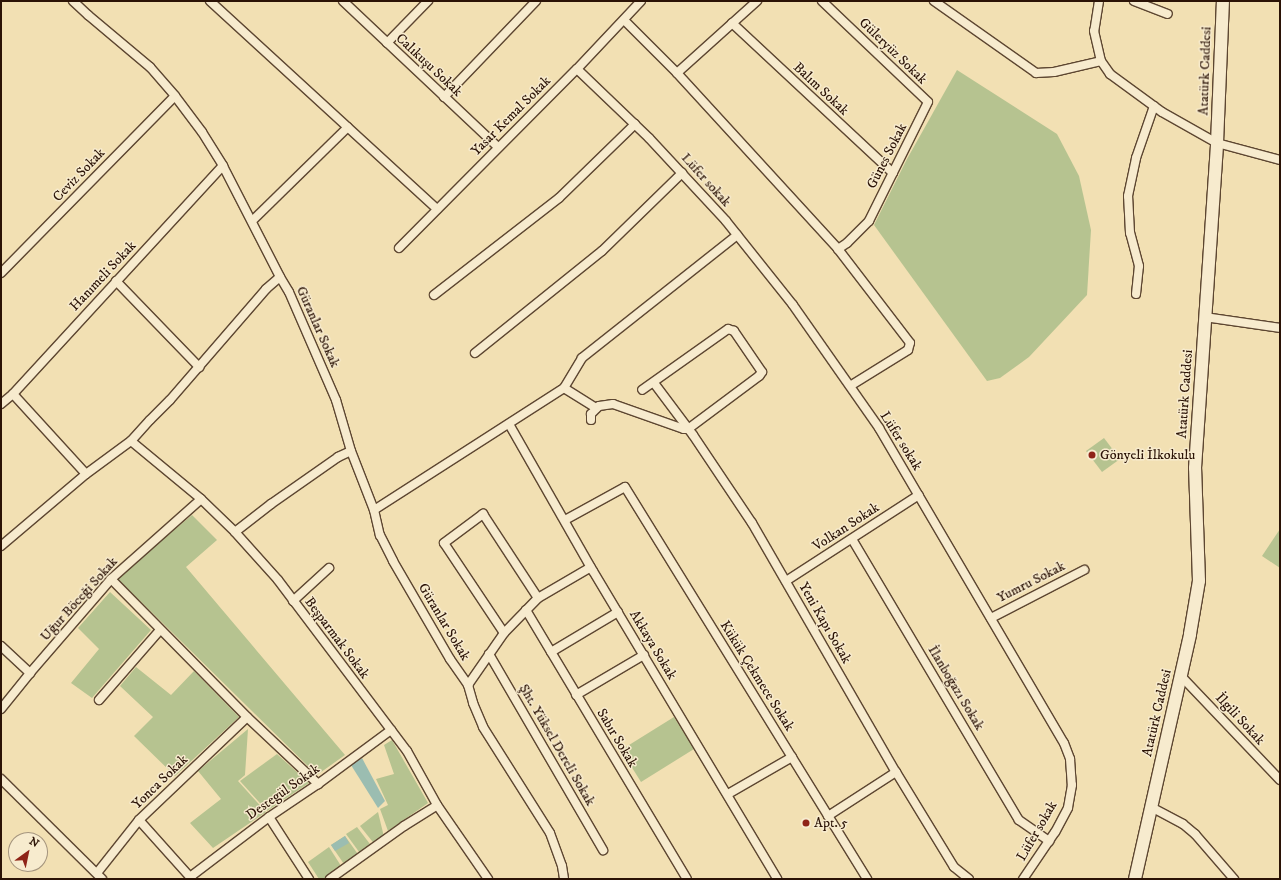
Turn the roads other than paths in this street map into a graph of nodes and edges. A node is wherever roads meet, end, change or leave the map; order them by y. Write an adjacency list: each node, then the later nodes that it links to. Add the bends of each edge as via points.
1 (73, 1): 20 (street, Güranlar Sokak, via 150,67)
2 (210, 1): 25 (street)
3 (343, 1): 16 (street, Calıkuşu Sokak)
4 (428, 1): 16 (street)
5 (536, 1): 21 (street)
6 (641, 1): 14 (street, Yasar Kemal Sokak)
7 (757, 1): 15 (street)
8 (822, 1): 22 (street, Güleryüz Sokak)
9 (934, 1): 17 (street, via 1036,72 1054,72)
10 (1100, 1): 17 (street, via 1094,31)
11 (1134, 1): 13 (street)
12 (1222, 1): 26 (main road, Atatürk Caddesi)
13 (1168, 14)
14 (624, 20): 18 (street, Yasar Kemal Sokak); 19 (street)
15 (732, 23): 19 (street); 31 (street, Balım Sokak)
16 (387, 43): 21 (street, Calıkuşu Sokak)
17 (1101, 61): 23 (street, via 1110,74)
18 (577, 69): 24 (street, Lüfer sokak); 27 (street, Yasar Kemal Sokak)
19 (677, 73): 36 (street)
20 (175, 96): 29 (street, Güranlar Sokak); 37 (street, Ceviz Sokak)
21 (444, 96): 27 (street, Calıkuşu Sokak)
22 (928, 102): 31 (street, Günes Sokak)
23 (1154, 106): 26 (street); 40 (street, via 1136,158 1128,196 1130,233 1139,266)
24 (635, 124): 30 (street, Lüfer sokak); 41 (street, via 559,198)
25 (348, 127): 32 (street); 33 (street)
26 (1217, 143): 28 (street); 42 (main road, Atatürk Caddesi)
27 (498, 147): 32 (street, Yasar Kemal Sokak)
28 (1280, 160)
29 (223, 166): 33 (street, Güranlar Sokak); 39 (street, Hanımeli Sokak)
30 (682, 173): 34 (street, Lüfer sokak); 44 (street, via 602,251)
31 (893, 173): 36 (street, Günes Sokak, via 869,221)
32 (437, 209): 35 (street, Yasar Kemal Sokak)
33 (252, 221): 38 (street, Güranlar Sokak)
34 (737, 235): 47 (street, Lüfer sokak, via 793,305); 48 (street, via 582,358)
35 (398, 248)
36 (838, 249): 47 (street, via 910,343 908,350)
37 (1, 274)
38 (280, 277): 45 (street, via 266,289); 57 (street, Güranlar Sokak, via 336,400)
39 (116, 280): 45 (street); 50 (street, Hanımeli Sokak)
40 (1136, 294)
41 (434, 295)
42 (1205, 317): 43 (street); 83 (main road, Atatürk Caddesi, via 1195,468 1199,581)
43 (1280, 328)
44 (475, 353)
45 (199, 367): 56 (street)
46 (654, 383): 49 (street); 55 (street, Yeni Kapı Sokak); 55 (street, via 728,329 734,331 762,372)
47 (850, 386): 59 (street, Lüfer sokak, via 879,428)
48 (564, 388): 52 (street); 54 (street)
49 (642, 390)
50 (13, 394): 51 (street, Hanımeli Sokak); 58 (street)
51 (1, 404)
52 (596, 408): 53 (street, via 591,414); 55 (street, via 613,404)
53 (591, 420)
54 (509, 424): 61 (street); 62 (street, Akkaya Sokak)
55 (688, 429): 70 (street, Yeni Kapı Sokak, via 752,523)
56 (131, 441): 58 (street); 60 (street, Beşparmak Sokak)
57 (351, 451): 61 (street, Güranlar Sokak); 63 (street, via 338,457)
58 (86, 474): 65 (street)
59 (919, 495): 64 (street, Volkan Sokak); 75 (street, Lüfer sokak)
60 (201, 499): 63 (street, Beşparmak Sokak); 69 (street, Uğur Böceği Sokak)
61 (374, 510): 84 (street, Güranlar Sokak, via 380,535 393,561)
62 (565, 520): 66 (street, Akkaya Sokak); 90 (street, Kükük Çekmece Sokak, via 625,487)
63 (235, 532): 72 (street, Beşparmak Sokak, via 278,580)
64 (852, 538): 70 (street, Volkan Sokak); 101 (street, İlanboğazı Sokak, via 1019,820)
65 (1, 546)
66 (591, 567): 71 (street); 74 (street, Akkaya Sokak)
67 (329, 568): 72 (street)
68 (1084, 570): 75 (street, Yumru Sokak)
69 (112, 579): 76 (street); 82 (street, Uğur Böceği Sokak)
70 (786, 581): 91 (street, Yeni Kapı Sokak)
71 (538, 598): 73 (street); 77 (street, via 483,514 444,543)
72 (292, 601): 89 (street, Beşparmak Sokak)
73 (526, 610): 77 (street); 79 (street, Sabır Sokak)
74 (618, 612): 79 (street); 81 (street, Akkaya Sokak)
75 (991, 618): 101 (street, Lüfer sokak, via 1064,743 1070,759 1072,786 1068,808)
76 (160, 630): 86 (street); 88 (street)
77 (504, 633): 80 (street)
78 (1, 646): 82 (street)
79 (551, 652): 85 (street, Sabır Sokak)
80 (489, 654): 84 (street); 102 (street, Şht. Yüksel Dereli Sokak)
81 (644, 655): 85 (street); 95 (street, Akkaya Sokak)
82 (30, 673): 87 (street, Uğur Böceği Sokak)
83 (1180, 675): 93 (street, İlgili Sokak); 97 (main road, Atatürk Caddesi)
84 (468, 685): 108 (street, via 483,726 550,833)
85 (576, 695): 109 (street, Sabır Sokak)
86 (99, 700)
87 (1, 709)
88 (248, 717): 94 (street); 100 (street, Yonca Sokak)
89 (391, 730): 94 (street, Destegül Sokak); 96 (street, Beşparmak Sokak, via 407,751)
90 (792, 757): 95 (street); 98 (street, Kükük Çekmece Sokak)
91 (896, 772): 98 (street); 112 (street, Yeni Kapı Sokak, via 954,867)
92 (1, 779): 103 (street)
93 (1280, 780)
94 (318, 784): 99 (street, Destegül Sokak)
95 (728, 794): 110 (street, Akkaya Sokak)
96 (437, 805): 106 (street); 107 (street, Beşparmak Sokak)
97 (1151, 807): 114 (main road, Atatürk Caddesi); 115 (street, via 1183,824 1195,834)
98 (828, 816): 111 (street, Kükük Çekmece Sokak)
99 (269, 817): 104 (street, Destegül Sokak); 105 (street)
100 (139, 820): 103 (street, Yonca Sokak); 104 (street)
101 (1048, 841): 113 (street, Lüfer sokak)
102 (603, 850)
103 (100, 876)
104 (191, 878)
105 (309, 879)
106 (330, 879)
107 (488, 879)
108 (564, 879)
109 (687, 879)
110 (777, 879)
111 (867, 879)
112 (969, 879)
113 (1024, 879)
114 (1135, 879)
115 (1234, 879)

